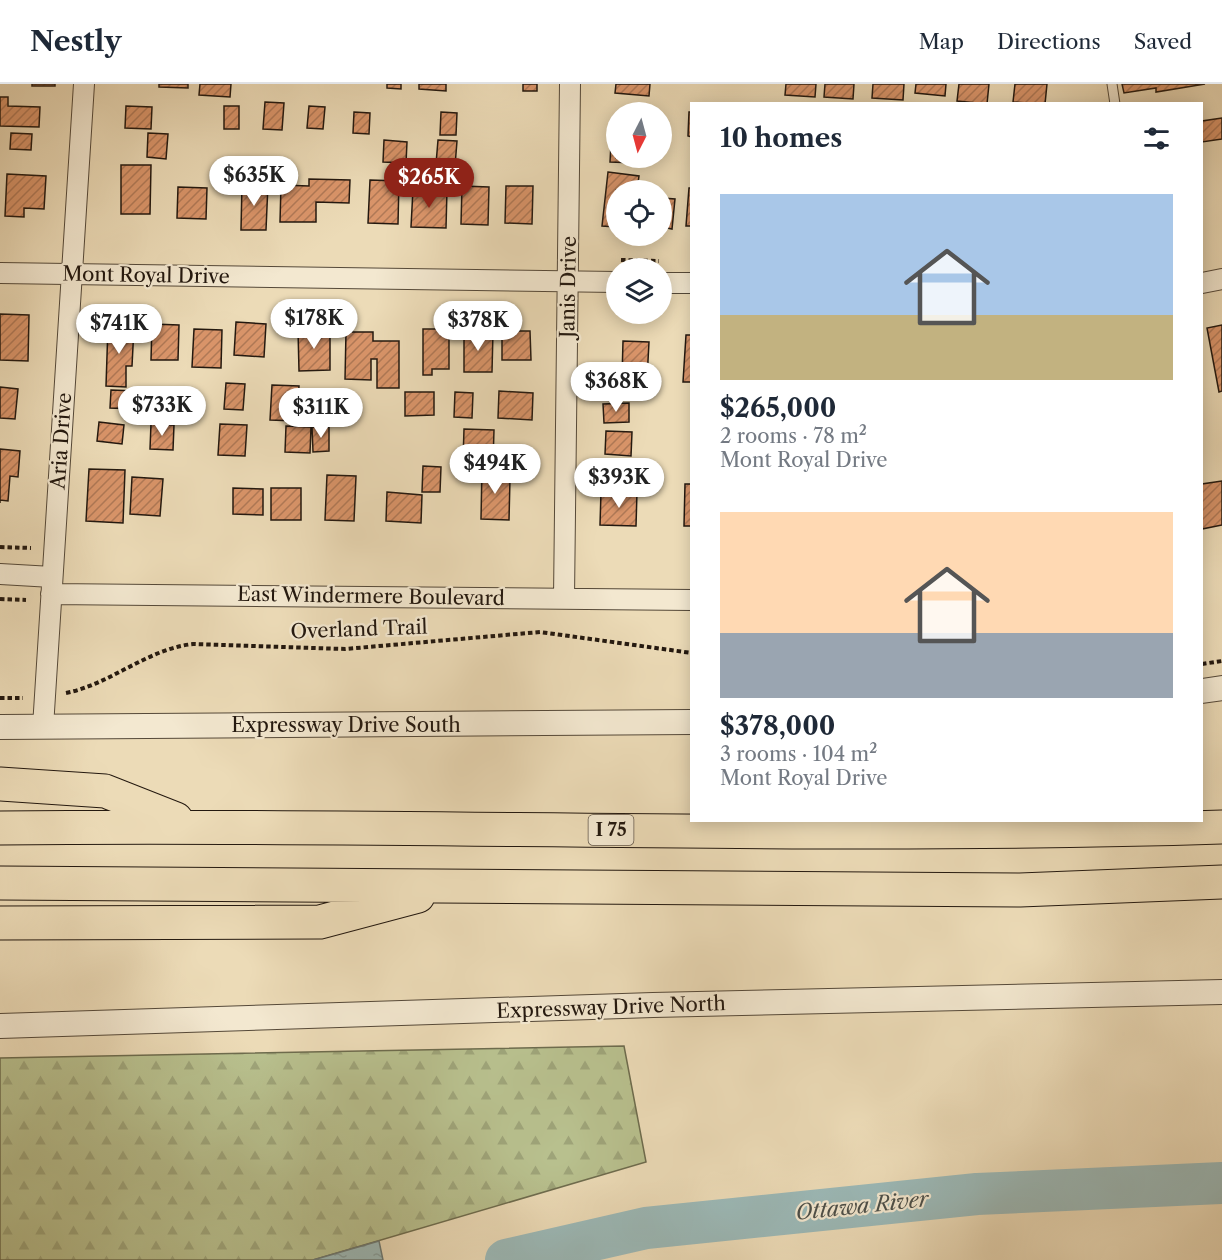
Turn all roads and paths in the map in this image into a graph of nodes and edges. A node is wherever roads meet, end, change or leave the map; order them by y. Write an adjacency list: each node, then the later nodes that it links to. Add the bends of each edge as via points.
1 (84, 84): 6 (street, Aria Drive)
2 (570, 84): 8 (street, Janis Drive)
3 (1112, 84): 4 (lane)
4 (1115, 102)
5 (0, 273): 6 (street, Mont Royal Drive)
6 (72, 274): 8 (street, Mont Royal Drive); 16 (street, Aria Drive)
7 (1222, 279): 12 (street)
8 (568, 281): 9 (street, Mont Royal Drive); 18 (street, Janis Drive)
9 (606, 282)
10 (672, 283): 11 (street)
11 (690, 283)
12 (1203, 283)
13 (0, 547): 14 (path)
14 (31, 548)
15 (0, 574): 16 (street, East Windermere Boulevard)
16 (52, 585): 18 (street, East Windermere Boulevard); 26 (street, Aria Drive)
17 (0, 598): 19 (path)
18 (564, 598): 20 (street, East Windermere Boulevard)
19 (26, 600)
20 (690, 600)
21 (690, 652): 26 (path, Overland Trail, via 540,632 345,649 193,644 163,652 77,691)
22 (1222, 661): 23 (path)
23 (1203, 664)
24 (1222, 688): 25 (street)
25 (1203, 691)
26 (44, 697): 27 (path, Overland Trail); 30 (street, Aria Drive)
27 (0, 698)
28 (690, 722): 30 (street, Expressway Drive South)
29 (0, 727): 30 (street, Expressway Drive South)
30 (43, 727)
31 (0, 784): 32 (highway, via 105,791)
32 (192, 825): 33 (highway, I 75, via 1028,833); 34 (highway, I 75)
33 (1222, 827)
34 (0, 828)
35 (1222, 882): 37 (highway, via 1020,890)
36 (0, 883): 37 (highway)
37 (453, 887): 38 (highway, via 321,922)
38 (0, 923)
39 (1222, 992): 40 (street, Expressway Drive North)
40 (0, 1026)

